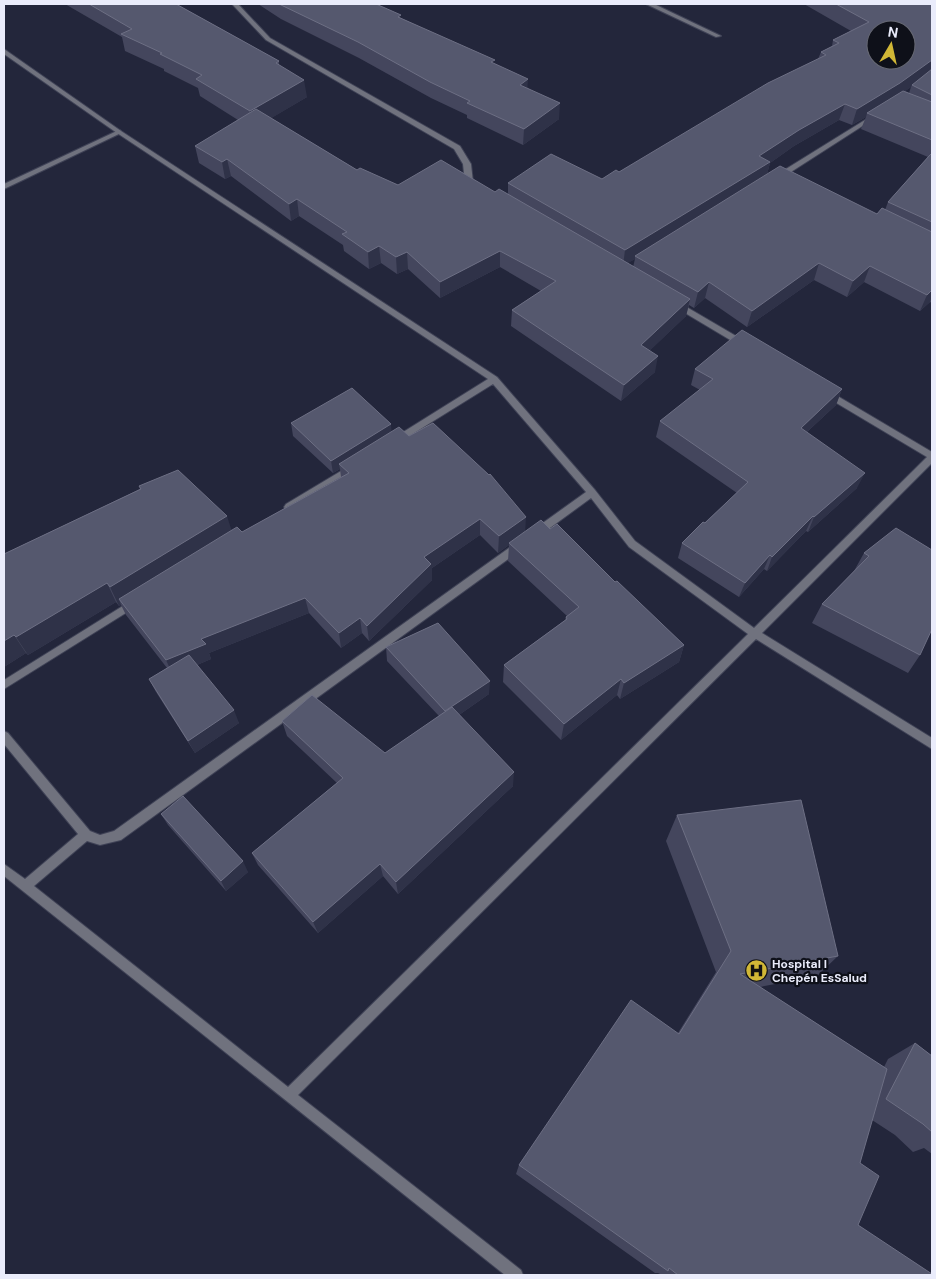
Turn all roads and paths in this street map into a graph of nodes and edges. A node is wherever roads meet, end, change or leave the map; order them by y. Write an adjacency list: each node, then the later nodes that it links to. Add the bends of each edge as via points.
1 (235, 4): 11 (street, via 268,39 457,148 467,164 469,184)
2 (649, 4): 3 (street)
3 (718, 36)
4 (4, 51): 6 (street)
5 (880, 113): 7 (street)
6 (119, 132): 10 (street); 14 (street)
7 (781, 174): 8 (street); 9 (street)
8 (790, 178)
9 (773, 179)
10 (4, 187)
11 (486, 193)
12 (673, 302): 13 (street)
13 (756, 352)
14 (494, 378): 16 (street); 19 (street)
15 (815, 387): 17 (street)
16 (384, 447)
17 (932, 457): 22 (street)
18 (359, 463): 20 (street)
19 (592, 493): 22 (street, via 632,544); 26 (street, via 117,836 100,840)
20 (282, 511)
21 (139, 600): 23 (street)
22 (754, 632): 25 (street); 29 (street)
23 (4, 685)
24 (4, 736): 26 (street)
25 (932, 744)
26 (86, 835): 28 (street)
27 (4, 870): 28 (street)
28 (25, 886): 29 (street)
29 (289, 1094): 30 (street)
30 (516, 1275)

